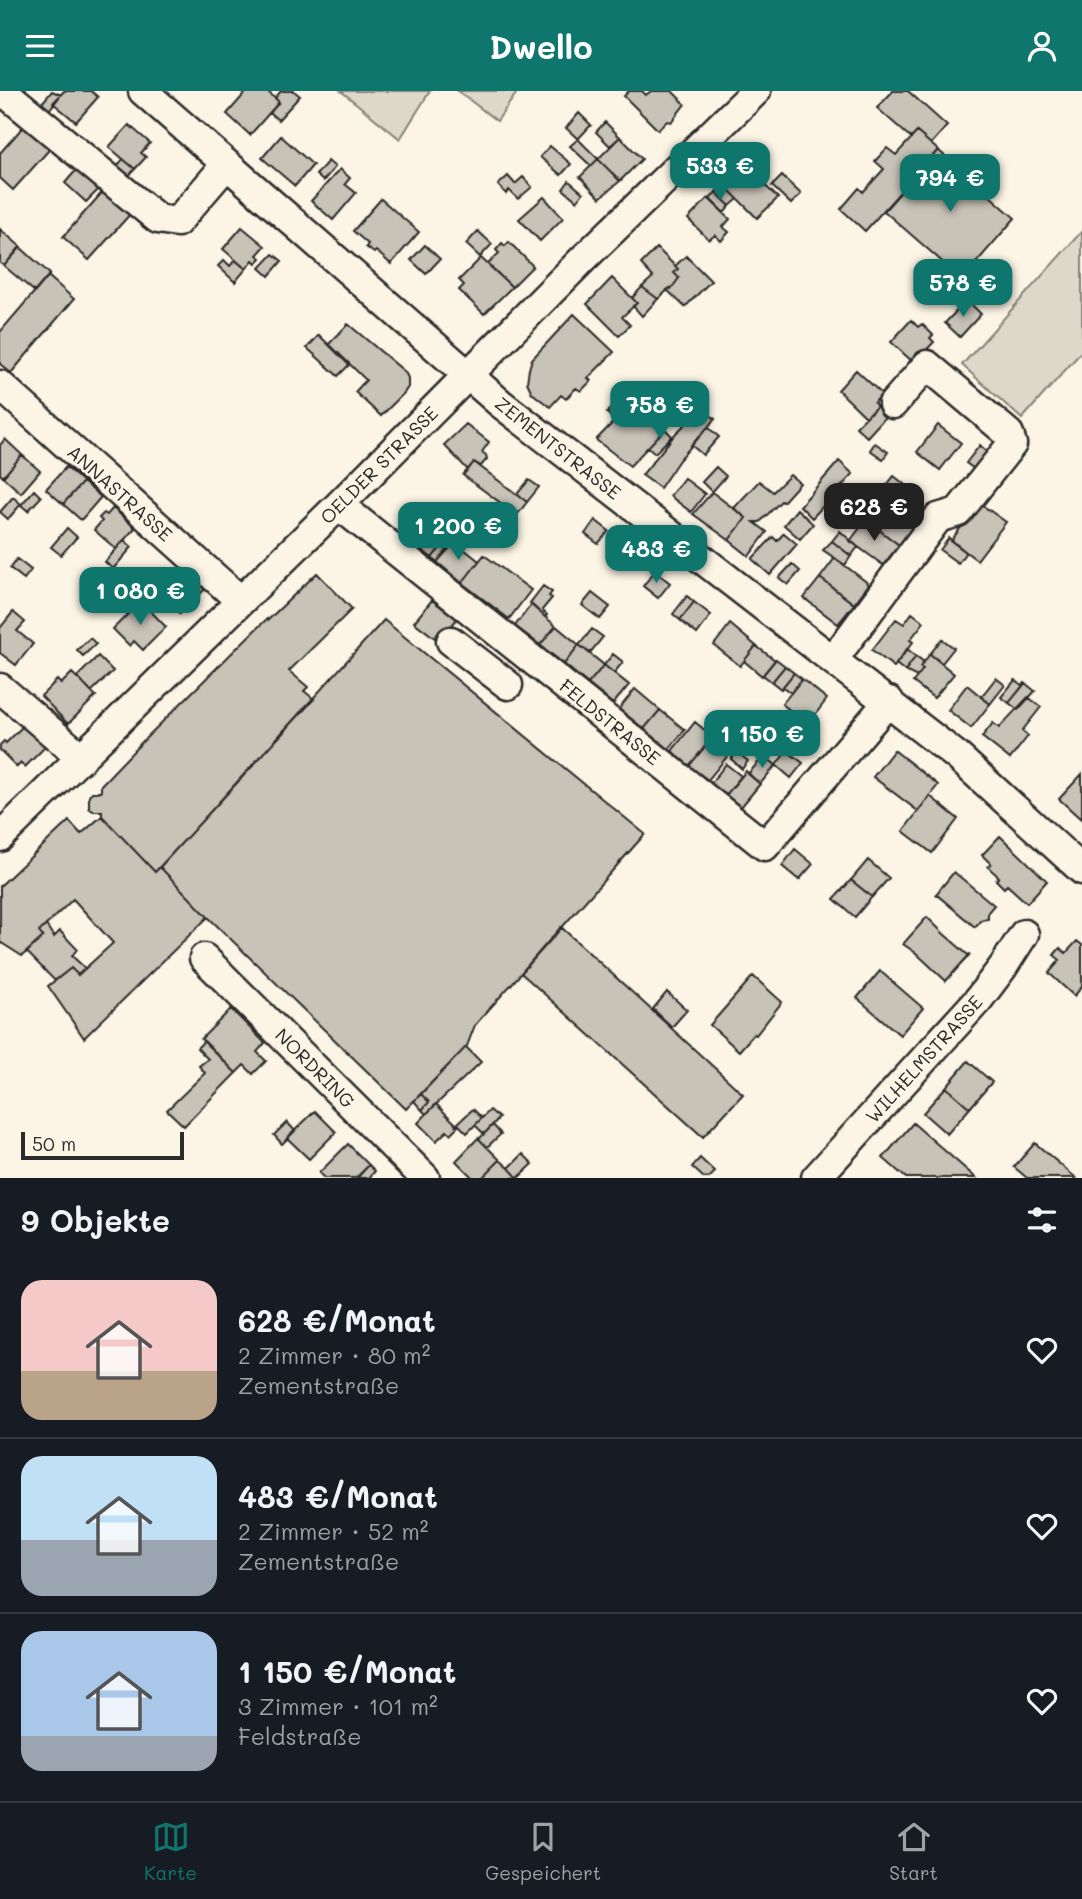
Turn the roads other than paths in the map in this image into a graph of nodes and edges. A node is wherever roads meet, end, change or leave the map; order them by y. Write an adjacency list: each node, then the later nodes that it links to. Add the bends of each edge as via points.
1 (2, 91): 4 (street, via 159,219 177,222)
2 (143, 91): 4 (street, ZEMENTSTRASSE)
3 (757, 91): 5 (street, OELDER STRASSE)
4 (226, 165): 5 (street, ZEMENTSTRASSE)
5 (468, 375): 8 (street, OELDER STRASSE); 11 (street, ZEMENTSTRASSE)
6 (0, 384): 9 (street, ANNASTRASSE)
7 (893, 404): 11 (street, via 927,365 1009,434 1012,444 958,512 938,518)
8 (339, 505): 9 (street, OELDER STRASSE); 14 (street, FELDSTRASSE, via 765,846)
9 (241, 601): 15 (street, OELDER STRASSE)
10 (451, 641): 12 (street)
11 (833, 660): 14 (street, ZEMENTSTRASSE)
12 (508, 685)
13 (0, 688): 15 (street)
14 (889, 702): 17 (street, ZEMENTSTRASSE, via 957,756)
15 (82, 758): 16 (street, OELDER STRASSE)
16 (0, 837)
17 (1082, 870)
18 (1024, 934): 21 (street, WILHELMSTRASSE, via 978,1000)
19 (204, 958): 20 (street, NORDRING)
20 (425, 1178)
21 (816, 1178)

